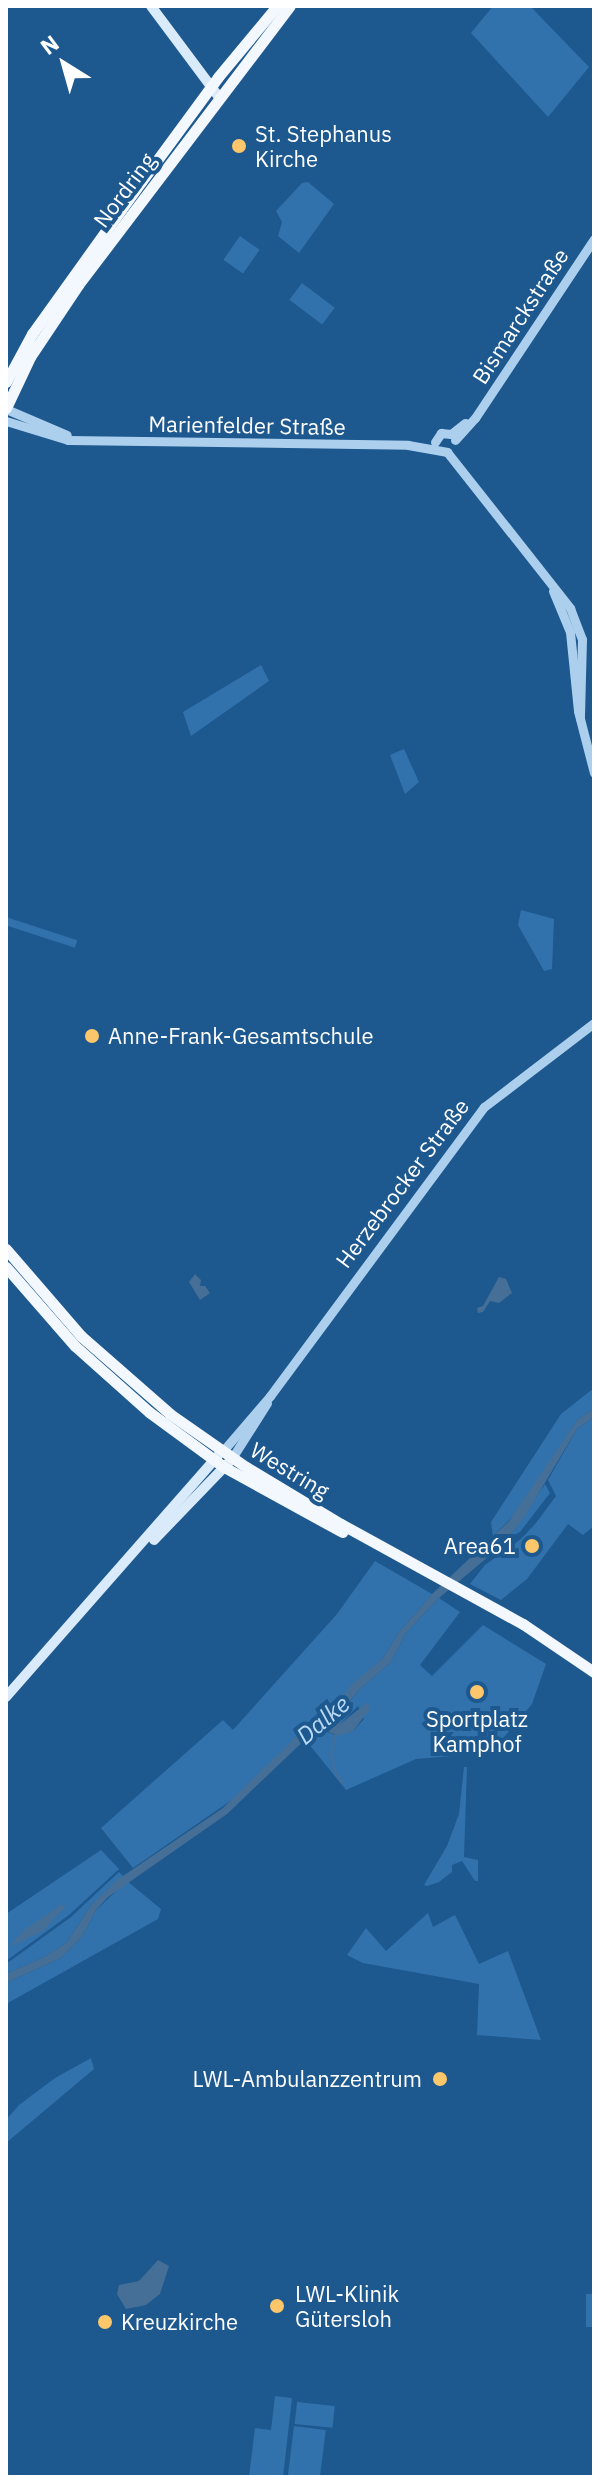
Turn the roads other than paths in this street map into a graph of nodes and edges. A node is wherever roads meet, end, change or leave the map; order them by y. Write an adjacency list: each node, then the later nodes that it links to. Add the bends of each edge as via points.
1 (151, 6): 4 (main road)
2 (277, 6): 4 (main road, Nordring)
3 (290, 6): 4 (main road, Nordring)
4 (218, 86): 6 (main road, Nordring, via 32,334); 7 (main road, Nordring, via 64,305 30,357)
5 (594, 239): 10 (street, Bismarckstraße, via 477,414)
6 (6, 382)
7 (6, 408): 9 (street, Marienfelder Straße, via 49,430)
8 (6, 421): 9 (street, Marienfelder Straße, via 50,437)
9 (86, 440): 10 (street, Marienfelder Straße)
10 (446, 444): 11 (street, via 570,608 577,639 580,718)
11 (594, 773)
12 (594, 1023): 15 (street, Herzebrocker Straße, via 484,1107 270,1396 262,1415)
13 (6, 1249): 15 (main road, Westring, via 117,1370)
14 (6, 1267): 15 (main road, Westring, via 109,1378)
15 (223, 1459): 16 (main road, Westring); 19 (main road, Herzebrocker Straße)
16 (447, 1585): 17 (main road, Westring, via 523,1624); 18 (main road, Westring)
17 (594, 1672)
18 (594, 1680)
19 (6, 1697)

